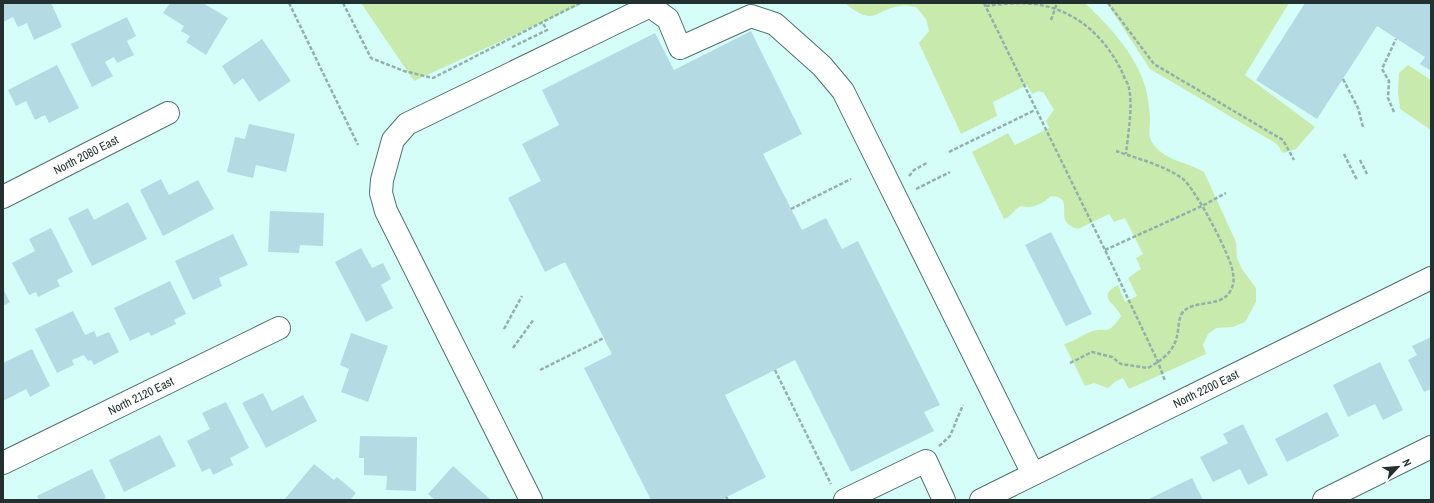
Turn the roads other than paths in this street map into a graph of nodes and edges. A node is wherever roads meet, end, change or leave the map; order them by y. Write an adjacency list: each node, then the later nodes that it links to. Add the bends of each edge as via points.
1 (168, 113): 2 (street, North 2080 East)
2 (3, 197)
3 (1431, 278): 7 (street, North 2200 East)
4 (279, 328): 6 (street, North 2120 East)
5 (1431, 447): 12 (street)
6 (3, 463)
7 (1033, 474): 9 (street, via 844,91 822,66 775,24 751,16 680,48 668,19 650,6 407,124 393,140 382,180 381,193 386,211); 11 (street, North 2200 East)
8 (839, 493): 10 (street, via 926,462)
9 (531, 500)
10 (944, 500)
11 (981, 500)
12 (1324, 500)

